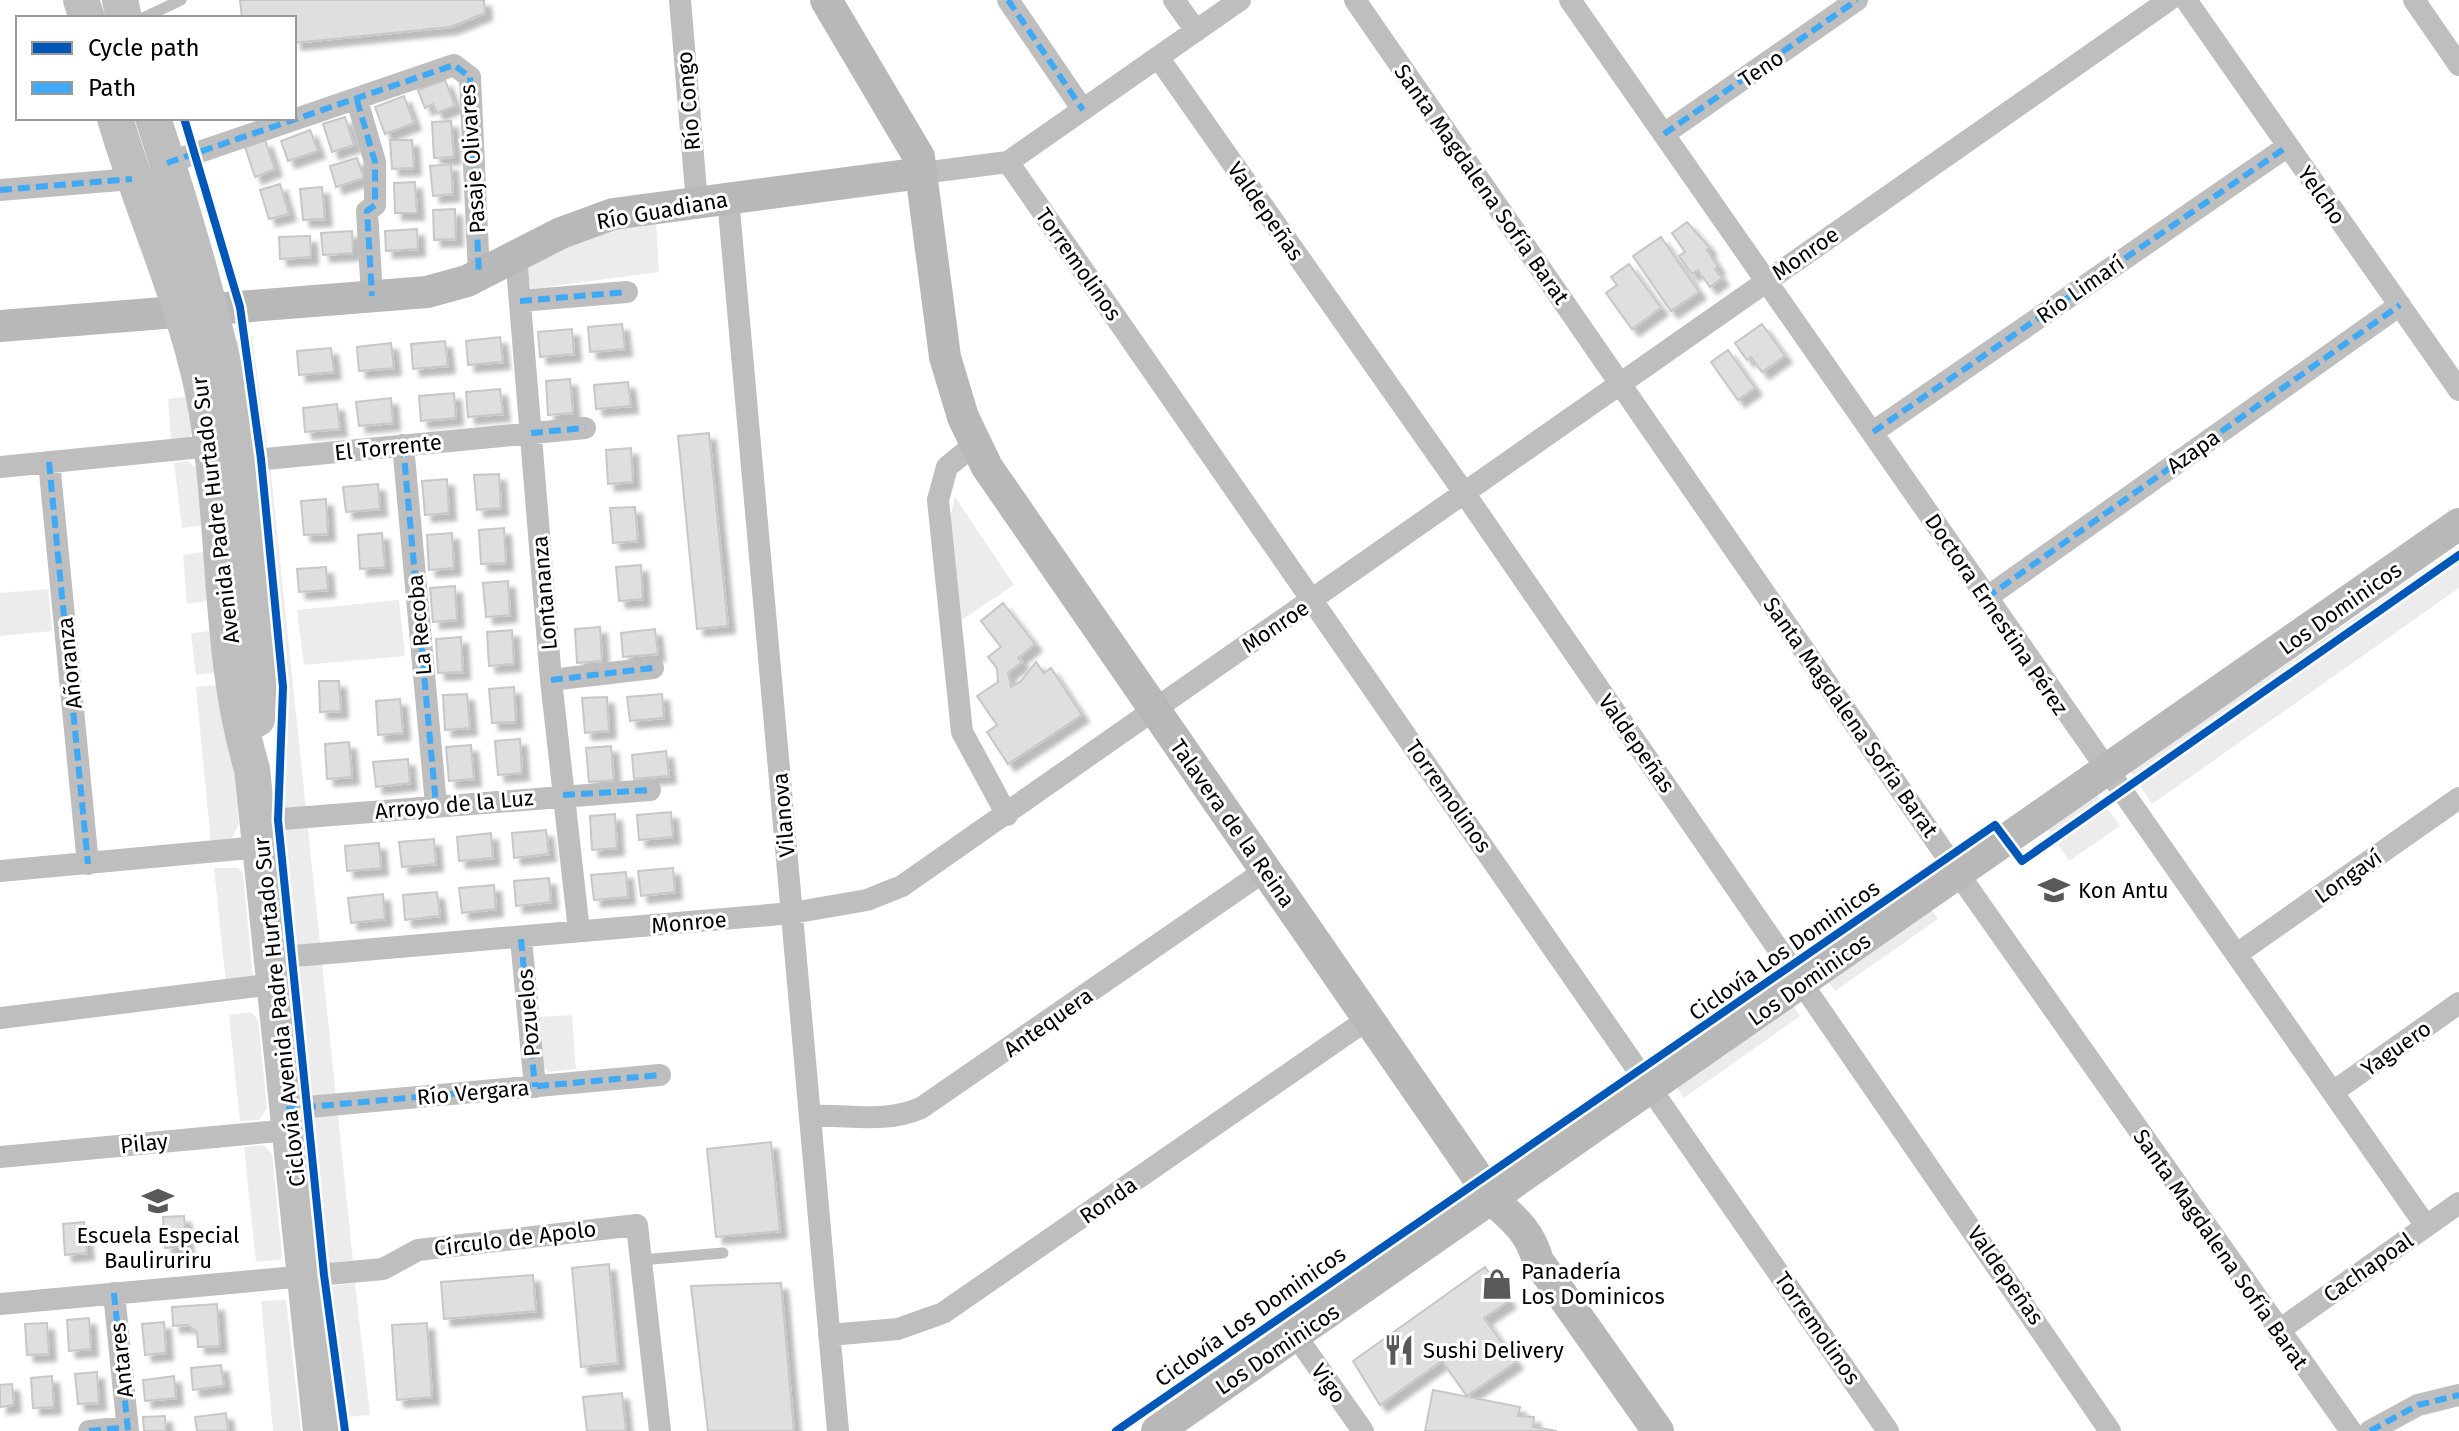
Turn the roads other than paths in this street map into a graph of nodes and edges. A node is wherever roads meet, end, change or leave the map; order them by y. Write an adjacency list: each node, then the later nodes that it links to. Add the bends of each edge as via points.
1 (181, 0): 13 (lane)
2 (680, 0): 30 (street, Río Congo)
3 (826, 0): 27 (street, Talavera de la Reina, via 914,145)
4 (1008, 0): 18 (street)
5 (1174, 0): 14 (street)
6 (1240, 0): 14 (street, Río Guadiana)
7 (1355, 0): 40 (street, Santa Magdalena Sofía Barat)
8 (1570, 0): 23 (street, Doctora Ernestina Pérez)
9 (1857, 0): 23 (street, Teno)
10 (2169, 0): 33 (street, Monroe)
11 (2186, 0): 24 (street, Yelcho)
12 (2414, 0): 16 (street)
13 (147, 16)
14 (1196, 31): 15 (street, Río Guadiana)
15 (1158, 57): 18 (street, Río Guadiana); 51 (street, Valdepeñas)
16 (2459, 65)
17 (357, 100): 19 (street, Pasaje Olivares); 32 (street, Pasaje Olivares, via 454,65 470,77); 35 (street, via 375,162 375,205 367,211)
18 (1083, 110): 25 (street, Río Guadiana)
19 (296, 119)
20 (116, 120): 28 (main road, Avenida Padre Hurtado Sur)
21 (154, 120): 26 (main road, Avenida Padre Hurtado Sur)
22 (293, 120): 26 (street, Pasaje Olivares)
23 (1664, 134): 33 (street, Doctora Ernestina Pérez)
24 (2288, 146): 37 (street, Yelcho); 43 (street, Río Limarí)
25 (1008, 162): 27 (street, Río Guadiana); 54 (street, Torremolinos)
26 (167, 163): 38 (main road, Avenida Padre Hurtado Sur)
27 (922, 173): 30 (street, Río Guadiana); 45 (street, Talavera de la Reina, via 945,357)
28 (132, 179): 29 (street); 38 (main road, Avenida Padre Hurtado Sur)
29 (0, 190)
30 (712, 201): 31 (street, Río Guadiana, via 613,214); 70 (street, Vilanova)
31 (516, 255): 32 (street, Río Guadiana); 36 (street, Lontananza)
32 (479, 275): 35 (street, Río Guadiana, via 441,289)
33 (1765, 280): 40 (street, Monroe); 43 (street, Doctora Ernestina Pérez)
34 (627, 292): 36 (street)
35 (372, 296): 38 (street, Río Guadiana)
36 (520, 301): 44 (street, Lontananza)
37 (2400, 305): 41 (street, Yelcho); 53 (street, Azapa)
38 (196, 310): 39 (street, Río Guadiana); 47 (main road, Avenida Padre Hurtado Sur, via 196,361); 48 (main road, Avenida Padre Hurtado Sur)
39 (0, 326)
40 (1620, 383): 51 (street, Monroe); 69 (street, Santa Magdalena Sofía Barat)
41 (2459, 390)
42 (585, 428): 44 (street, El Torrente)
43 (1873, 432): 53 (street, Doctora Ernestina Pérez)
44 (531, 433): 46 (street, El Torrente); 56 (street, Lontananza)
45 (975, 444): 57 (street, Talavera de la Reina); 64 (street, via 947,467 938,500 962,732)
46 (403, 445): 48 (street, El Torrente); 63 (street, La Recoba)
47 (212, 446): 49 (street); 58 (main road, Avenida Padre Hurtado Sur, via 237,703)
48 (245, 461): 58 (main road, Avenida Padre Hurtado Sur, via 259,631)
49 (49, 462): 50 (street); 66 (street, Añoranza)
50 (0, 467)
51 (1465, 494): 54 (street, Monroe); 75 (street, Valdepeñas)
52 (2459, 524): 59 (street, Los Dominicos)
53 (1986, 598): 59 (street, Doctora Ernestina Pérez)
54 (1313, 600): 57 (street, Monroe); 81 (street, Torremolinos)
55 (653, 668): 56 (street)
56 (551, 680): 61 (street, Lontananza)
57 (1154, 710): 64 (street, Monroe); 67 (street, Talavera de la Reina)
58 (252, 769): 65 (main road, Avenida Padre Hurtado Sur)
59 (2106, 771): 69 (street, Los Dominicos); 73 (street, Doctora Ernestina Pérez)
60 (650, 790): 61 (street, Arroyo de la Luz)
61 (563, 795): 63 (street, Arroyo de la Luz); 71 (street, Lontananza)
62 (2459, 798): 73 (street, Longaví)
63 (436, 805): 65 (street, Arroyo de la Luz)
64 (1007, 815): 70 (street, Monroe, via 902,886 867,900)
65 (259, 834): 66 (street, Arroyo de la Luz); 74 (main road, Avenida Padre Hurtado Sur)
66 (88, 864): 68 (street, Arroyo de la Luz)
67 (1266, 870): 78 (street, Talavera de la Reina); 83 (street, Antequera, via 921,1108 874,1120)
68 (0, 871)
69 (1959, 874): 75 (street, Los Dominicos); 94 (street, Santa Magdalena Sofía Barat)
70 (792, 913): 71 (street, Monroe); 83 (street, Vilanova)
71 (579, 931): 72 (street, Monroe)
72 (521, 939): 74 (street, Monroe); 80 (street, Pozuelos)
73 (2237, 954): 82 (street, Doctora Ernestina Pérez)
74 (273, 971): 77 (street, Monroe); 84 (main road, Avenida Padre Hurtado Sur)
75 (1804, 983): 81 (street, Los Dominicos); 108 (street, Valdepeñas)
76 (2459, 1003): 82 (street, Yaguero)
77 (0, 1018)
78 (1368, 1019): 86 (street, Talavera de la Reina); 95 (street, Ronda, via 943,1313 898,1329)
79 (660, 1075): 80 (street, Río Vergara)
80 (535, 1087): 84 (street, Río Vergara)
81 (1653, 1089): 86 (street, Los Dominicos); 107 (street, Torremolinos)
82 (2333, 1092): 88 (street, Doctora Ernestina Pérez)
83 (810, 1116): 95 (street, Vilanova)
84 (288, 1120): 85 (street, Pilay); 91 (main road, Avenida Padre Hurtado Sur)
85 (0, 1157)
86 (1494, 1200): 96 (street, Los Dominicos); 106 (street, Talavera de la Reina, via 1532,1241 1538,1261)
87 (2459, 1203): 88 (street, Cachapoal)
88 (2426, 1226): 94 (street, Cachapoal)
89 (723, 1253): 90 (lane)
90 (641, 1260): 91 (street, Círculo de Apolo, via 637,1225 418,1250 383,1269); 102 (street, Círculo de Apolo)
91 (303, 1274): 92 (street, Círculo de Apolo); 101 (main road, Avenida Padre Hurtado Sur)
92 (114, 1293): 93 (street, Círculo de Apolo); 98 (street, Antares)
93 (0, 1304)
94 (2278, 1331): 109 (street, Santa Magdalena Sofía Barat)
95 (829, 1335): 103 (street, Vilanova)
96 (1296, 1336): 104 (street, Los Dominicos); 105 (street, Vigo)
97 (2459, 1395): 110 (street, via 2418,1405)
98 (127, 1429): 100 (street, Antares)
99 (89, 1431): 100 (street, Antares)
100 (97, 1431)
101 (321, 1431)
102 (660, 1431)
103 (838, 1431)
104 (1157, 1431)
105 (1363, 1431)
106 (1658, 1431)
107 (1888, 1431)
108 (2110, 1431)
109 (2351, 1431)
110 (2370, 1431)

